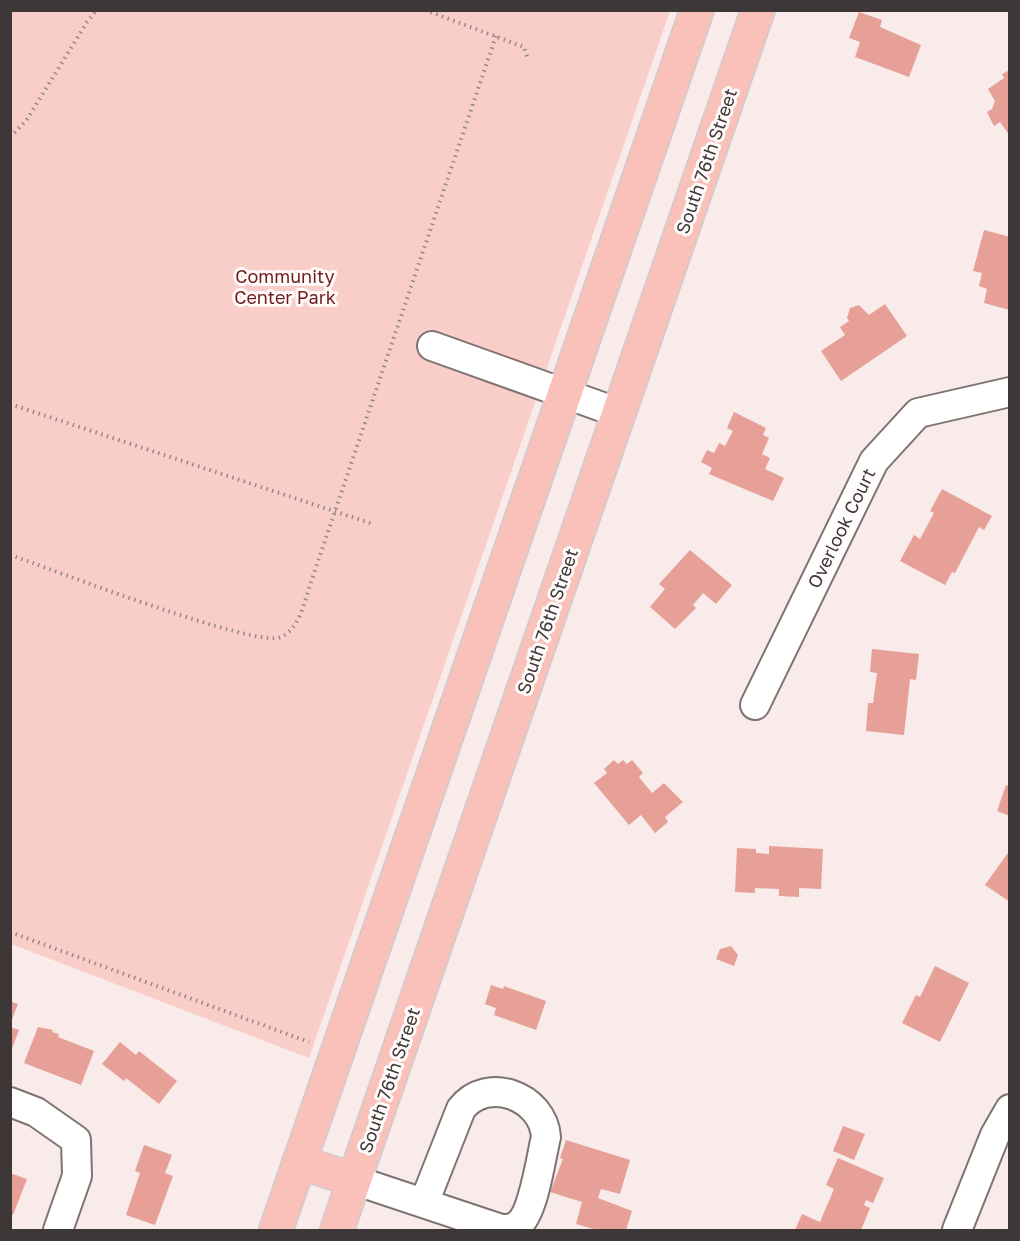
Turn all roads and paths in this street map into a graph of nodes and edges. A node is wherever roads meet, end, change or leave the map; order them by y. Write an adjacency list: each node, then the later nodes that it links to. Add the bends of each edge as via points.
1 (98, 10): 7 (path, via 26,122)
2 (425, 10): 5 (path)
3 (697, 10): 10 (main road)
4 (758, 10): 12 (main road, South 76th Street)
5 (496, 36): 6 (path, via 524,47); 13 (path)
6 (528, 60)
7 (10, 137)
8 (432, 346): 10 (street)
9 (1010, 392): 16 (street, Overlook Court, via 918,413 874,461)
10 (564, 395): 12 (street); 21 (main road)
11 (10, 404): 13 (path)
12 (619, 413): 22 (main road, South 76th Street)
13 (334, 512): 14 (path); 15 (path, via 300,613 291,631 274,640 232,633)
14 (373, 524)
15 (10, 555)
16 (755, 705)
17 (10, 932): 18 (path)
18 (309, 1042)
19 (10, 1102): 24 (street, via 36,1112 76,1140 77,1176)
20 (1010, 1109): 27 (street, via 995,1135)
21 (299, 1162): 22 (main road); 25 (main road)
22 (354, 1180): 23 (street); 26 (main road, South 76th Street)
23 (424, 1203): 23 (street, via 501,1229 517,1226 527,1212 546,1137 540,1114 522,1098 510,1094 495,1091 469,1099 461,1109)
24 (58, 1230)
25 (276, 1230)
26 (337, 1230)
27 (957, 1230)

